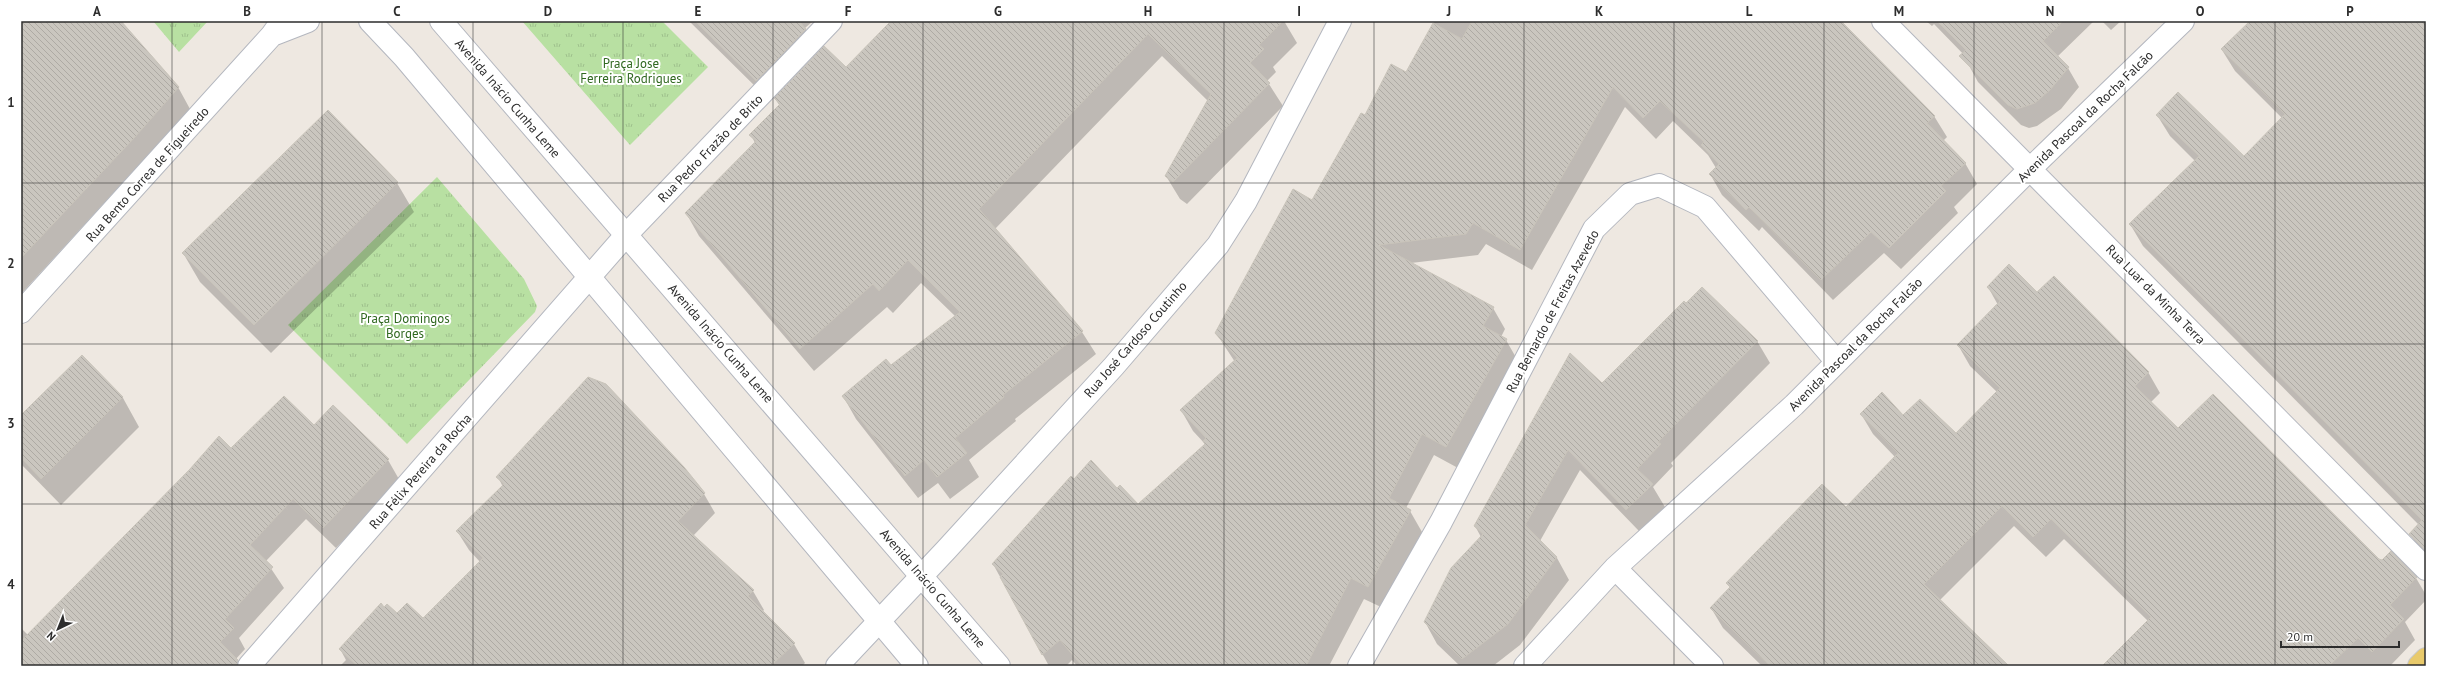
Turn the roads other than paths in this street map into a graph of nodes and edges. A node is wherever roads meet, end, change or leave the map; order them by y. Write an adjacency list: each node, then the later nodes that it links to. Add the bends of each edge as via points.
1 (308, 21): 8 (street, Rua Bento Correa de Figueiredo)
2 (370, 21): 11 (street, via 404,57)
3 (441, 21): 10 (street, Avenida Inácio Cunha Leme)
4 (831, 21): 10 (street, Rua Pedro Frazão de Brito)
5 (1340, 21): 16 (street, Rua José Cardoso Coutinho, via 1246,201 1218,244 1114,366)
6 (1884, 21): 9 (street, Rua Luar da Minha Terra)
7 (2183, 21): 9 (street, Avenida Pascoal da Rocha Falcão)
8 (277, 28): 12 (street, Rua Bento Correa de Figueiredo)
9 (2031, 168): 13 (street, Avenida Pascoal da Rocha Falcão); 15 (street, Rua Luar da Minha Terra)
10 (627, 234): 11 (street, Rua Pedro Frazão de Brito); 16 (street, Avenida Inácio Cunha Leme)
11 (590, 276): 17 (street); 19 (street, Rua Félix Pereira da Rocha)
12 (21, 312)
13 (1837, 362): 14 (street, Avenida Pascoal da Rocha Falcão, via 1794,405); 23 (street, Rua Bernardo de Freitas Azevedo, via 1705,207 1660,185 1630,194 1594,229 1440,522)
14 (1615, 568): 24 (street, Avenida Pascoal da Rocha Falcão); 25 (street)
15 (2426, 569)
16 (923, 576): 17 (street, Rua José Cardoso Coutinho); 22 (street, Avenida Inácio Cunha Leme)
17 (878, 620): 20 (street, Rua José Cardoso Coutinho); 21 (street)
18 (2426, 659): 26 (main road)
19 (249, 666)
20 (837, 666)
21 (917, 666)
22 (999, 666)
23 (1359, 666)
24 (1525, 666)
25 (1712, 666)
26 (2419, 666)

